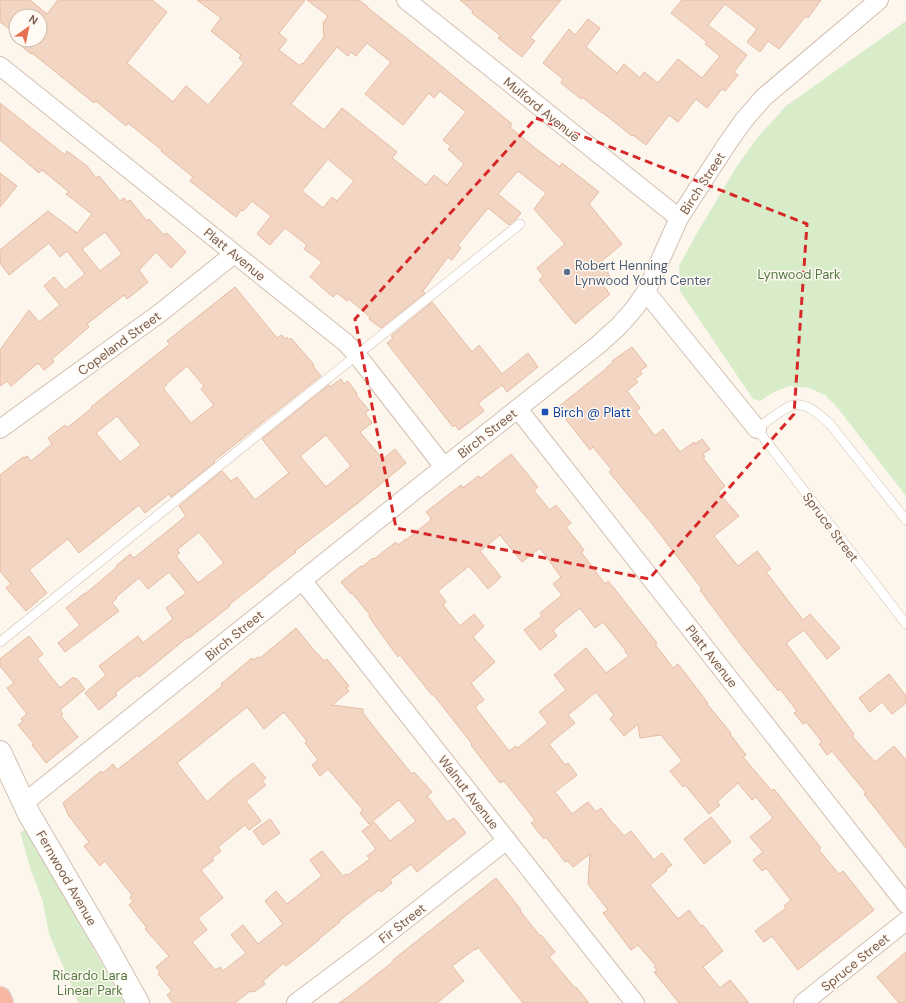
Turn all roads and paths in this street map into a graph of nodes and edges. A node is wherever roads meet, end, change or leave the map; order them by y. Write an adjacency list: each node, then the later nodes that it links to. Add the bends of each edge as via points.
1 (406, 0): 4 (street, Mulford Avenue)
2 (879, 0): 4 (street, Birch Street, via 764,97 727,144)
3 (0, 66): 6 (street, Platt Avenue)
4 (679, 218): 7 (street, Birch Street)
5 (520, 224): 8 (lane)
6 (234, 254): 8 (street, Platt Avenue, via 346,343); 10 (street, Copeland Street, via 160,313)
7 (646, 292): 9 (street, Birch Street, via 614,331); 11 (street, Spruce Street)
8 (357, 355): 12 (street, Platt Avenue); 16 (lane)
9 (518, 409): 12 (street, Birch Street); 20 (street, Platt Avenue)
10 (0, 429)
11 (757, 429): 13 (lane, via 794,405 805,406 819,414 830,424); 15 (lane, Spruce Street)
12 (444, 467): 14 (street, Birch Street)
13 (906, 520)
14 (302, 580): 18 (street, Birch Street); 19 (street, Walnut Avenue)
15 (906, 624)
16 (0, 642)
17 (0, 752): 18 (street, Fernwood Avenue)
18 (24, 803): 24 (street, Fernwood Avenue)
19 (507, 840): 25 (street, Fir Street); 26 (street, Walnut Avenue)
20 (906, 904)
21 (906, 921): 27 (street, Spruce Street)
22 (0, 998): 23 (highway)
23 (2, 1003)
24 (138, 1003)
25 (296, 1003)
26 (635, 1003)
27 (803, 1003)

